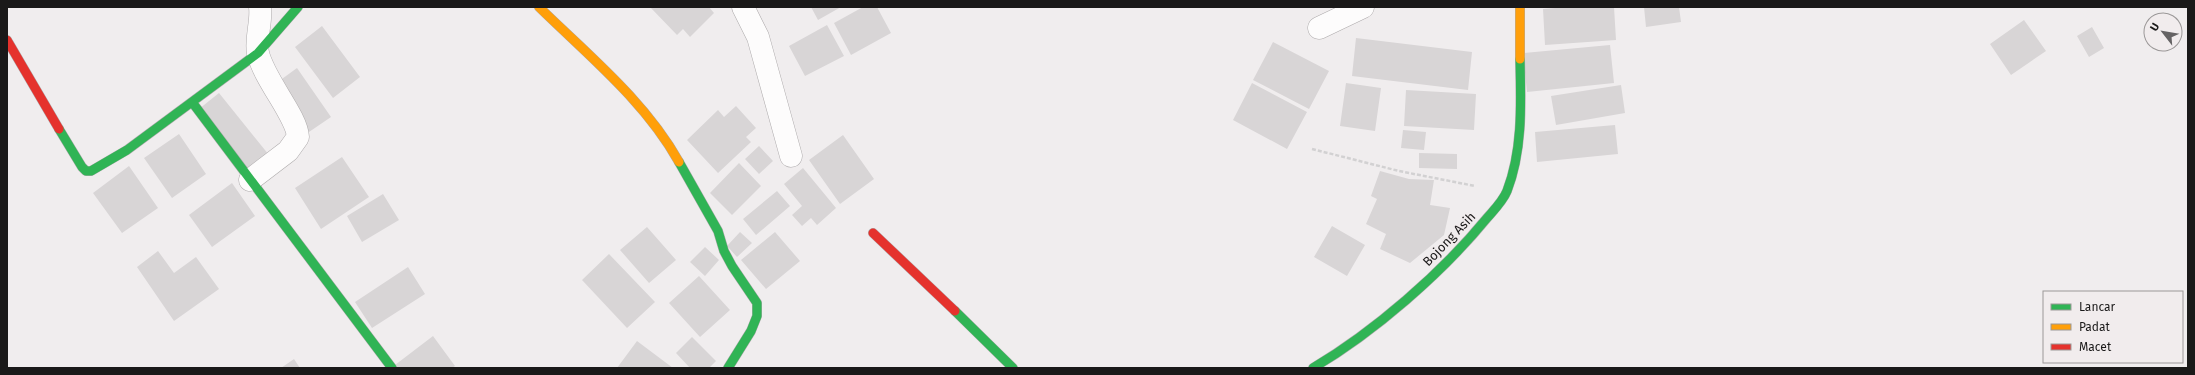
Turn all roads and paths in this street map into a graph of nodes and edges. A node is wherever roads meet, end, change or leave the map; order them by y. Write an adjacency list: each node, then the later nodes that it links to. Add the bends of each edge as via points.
1 (260, 7): 9 (street)
2 (298, 7): 9 (street)
3 (539, 7): 17 (street, via 640,106 660,131 718,231 732,266 757,303 757,316 752,331)
4 (743, 7): 12 (street, via 758,37)
5 (1363, 7): 7 (street)
6 (1520, 7): 14 (street, Bojong Asih, via 1521,82 1517,149)
7 (1320, 28)
8 (7, 40): 10 (street, via 86,171 96,169 127,150)
9 (258, 53): 10 (street); 13 (street, via 270,84 297,128 298,137 288,151)
10 (192, 102): 13 (street)
11 (1312, 149): 14 (path, via 1399,171)
12 (791, 156)
13 (250, 180): 16 (street)
14 (1507, 192): 19 (street, Bojong Asih, via 1476,232 1380,322 1338,354)
15 (873, 233): 18 (street)
16 (392, 368)
17 (728, 368)
18 (1013, 368)
19 (1313, 368)

